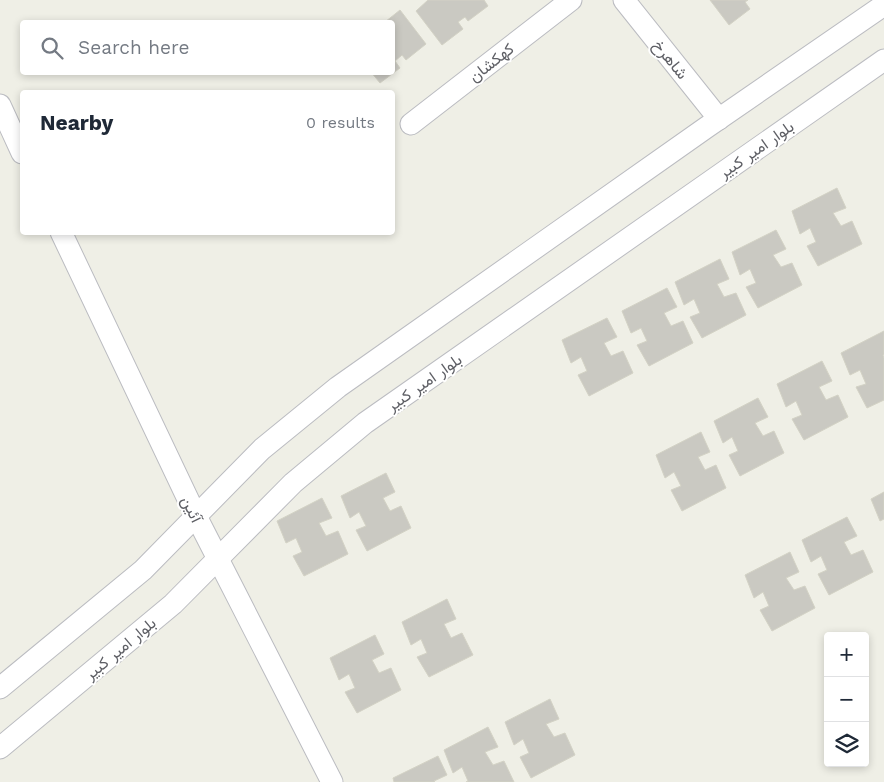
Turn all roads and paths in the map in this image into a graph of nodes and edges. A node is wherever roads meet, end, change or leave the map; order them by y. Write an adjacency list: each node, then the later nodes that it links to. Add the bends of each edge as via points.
1 (571, 0): 7 (street, کهکشان)
2 (624, 0): 6 (street, شاهرخ)
3 (884, 5): 6 (street)
4 (884, 60): 11 (street, بلوار امیر کبیر, via 366,423 293,483)
5 (0, 105): 8 (street)
6 (719, 119): 10 (street, via 338,386 262,449)
7 (411, 124)
8 (20, 148)
9 (62, 235): 10 (street, آئین)
10 (196, 516): 11 (street, آئین); 12 (street, via 143,570)
11 (217, 559): 13 (street, بلوار امیر کبیر, via 173,604); 14 (street, آئین)
12 (0, 688)
13 (0, 748)
14 (332, 782)

